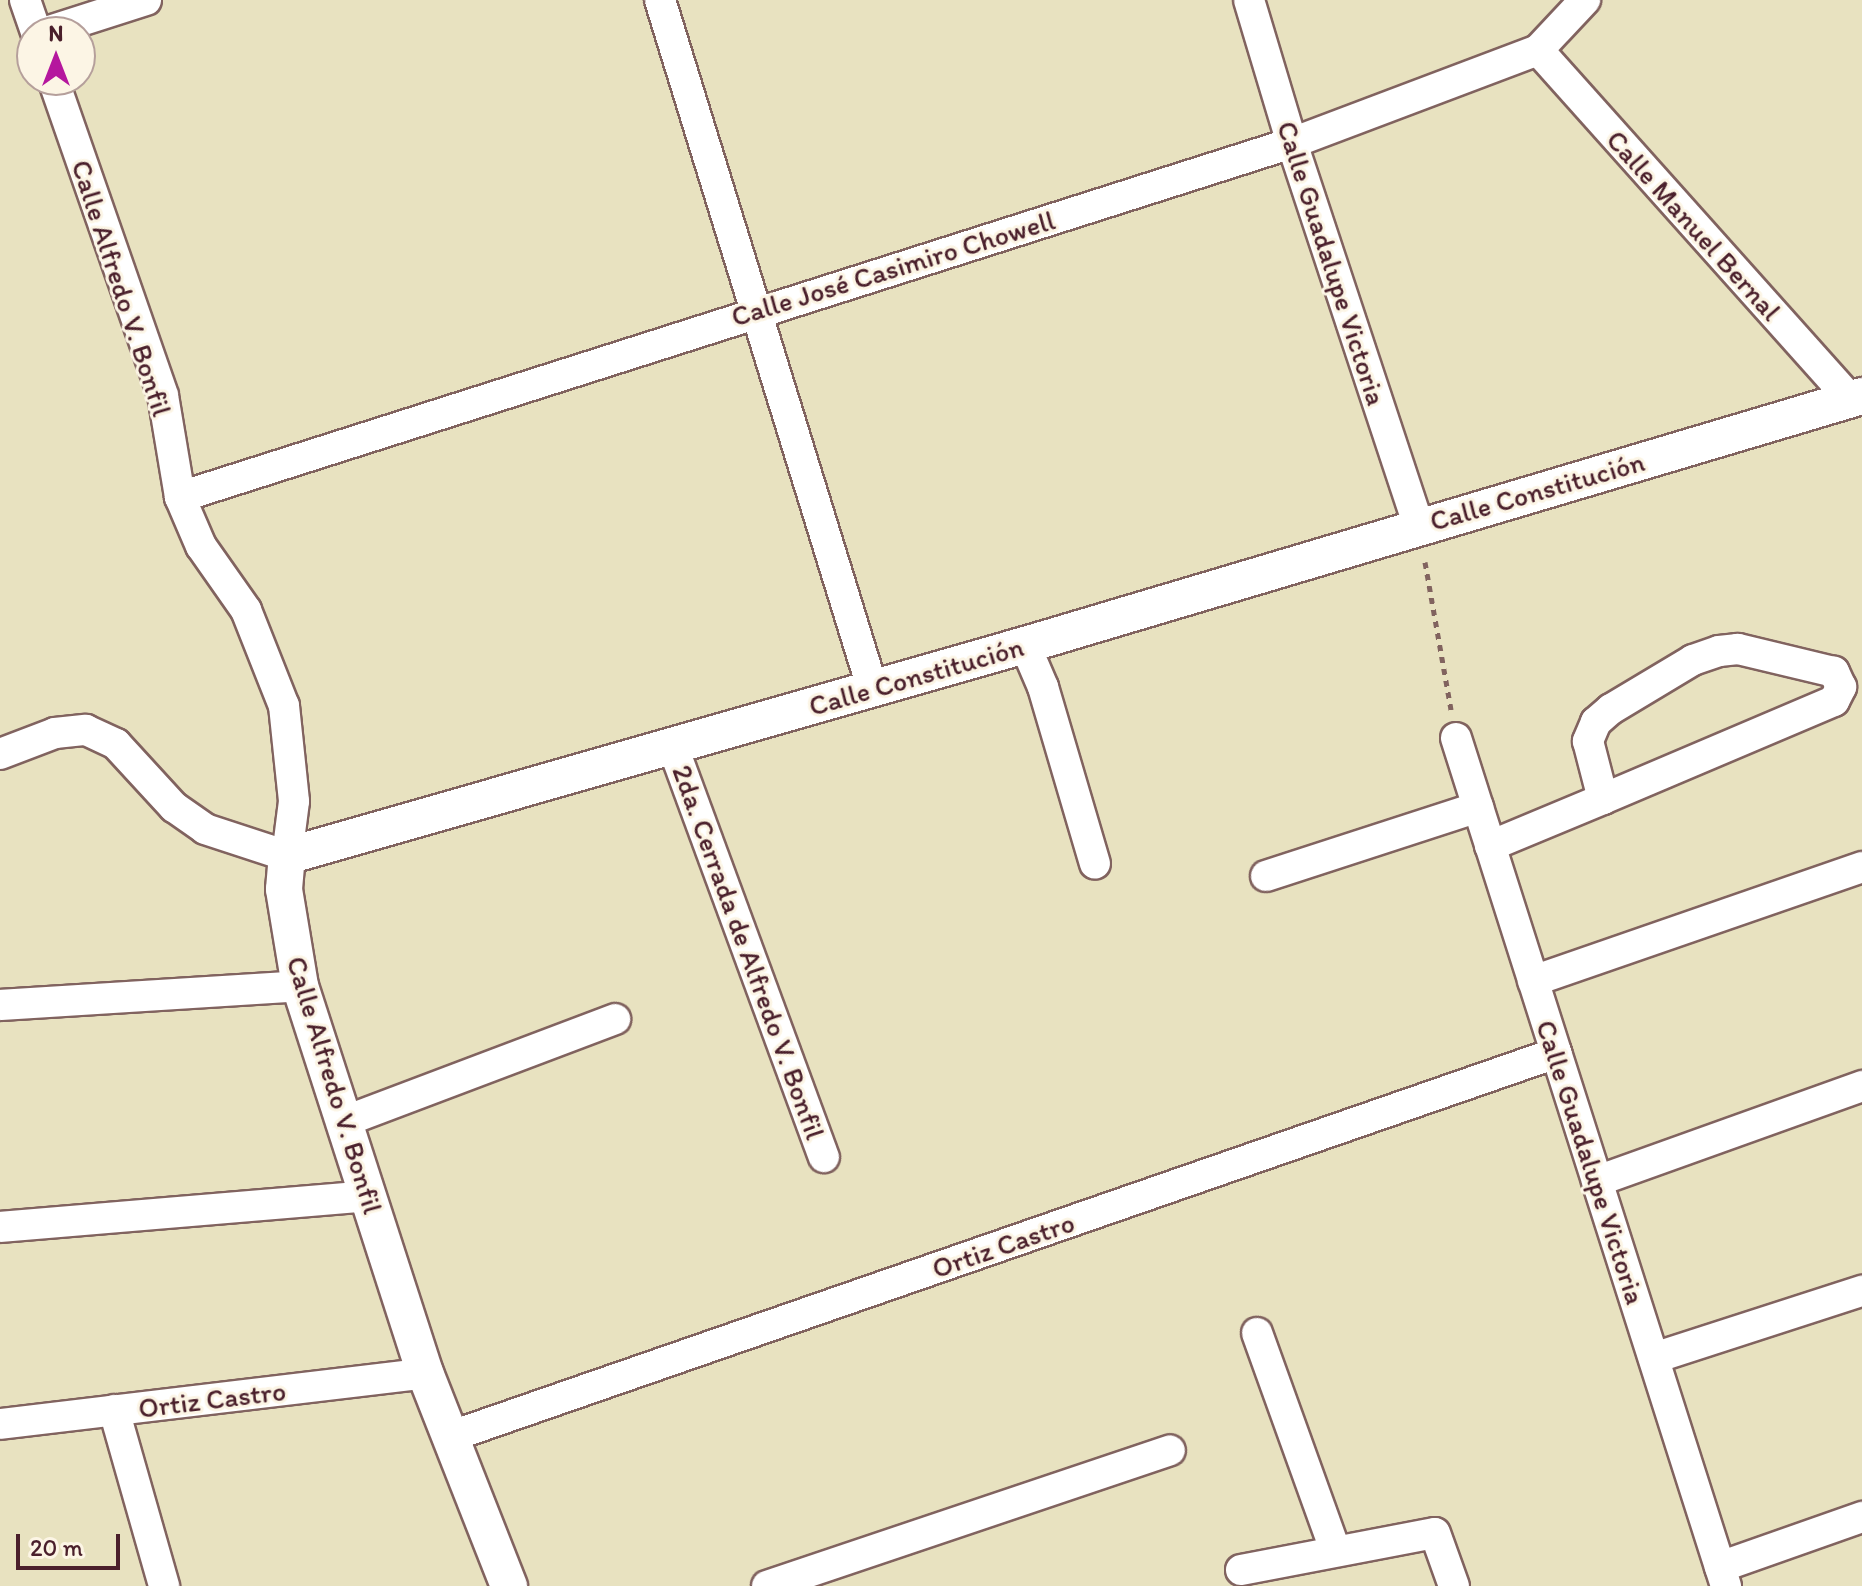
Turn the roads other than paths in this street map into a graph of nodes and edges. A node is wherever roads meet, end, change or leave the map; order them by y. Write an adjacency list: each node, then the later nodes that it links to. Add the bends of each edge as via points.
1 (146, 0): 5 (street)
2 (660, 0): 9 (street)
3 (1249, 0): 8 (street, Calle Guadalupe Victoria)
4 (1585, 0): 6 (street, Calle José Casimiro Chowell)
5 (96, 16)
6 (1538, 50): 8 (street, Calle José Casimiro Chowell); 10 (street, Calle Manuel Bernal)
7 (59, 96): 11 (street, Calle Alfredo V. Bonfil, via 163,395)
8 (1292, 143): 9 (street, Calle José Casimiro Chowell); 12 (street, Calle Guadalupe Victoria)
9 (754, 311): 11 (street, Calle José Casimiro Chowell); 14 (street)
10 (1856, 398): 12 (street, Calle Constitución)
11 (180, 497): 21 (street, Calle Alfredo V. Bonfil, via 201,546 246,610 284,706 294,801)
12 (1418, 525): 13 (street, Calle Constitución)
13 (1025, 645): 14 (street, Calle Constitución); 22 (street, via 1043,687)
14 (872, 687): 16 (street, Calle Constitución)
15 (1456, 738): 19 (street, Calle Guadalupe Victoria)
16 (673, 747): 21 (street, Calle Constitución); 32 (street, 2da. Cerrada de Alfredo V. Bonfil)
17 (0, 754): 21 (street, via 55,733 86,730 116,744 174,807 205,829)
18 (1603, 799): 18 (street, via 1834,701 1841,687 1834,672 1738,649 1693,660 1596,722 1588,741); 20 (street)
19 (1478, 807): 20 (street, Calle Guadalupe Victoria); 24 (street)
20 (1490, 846): 25 (street, Calle Guadalupe Victoria)
21 (287, 856): 26 (street, Calle Alfredo V. Bonfil, via 284,889)
22 (1095, 864)
23 (1862, 867): 25 (street)
24 (1266, 876)
25 (1533, 981): 29 (street, Calle Guadalupe Victoria)
26 (300, 986): 27 (street); 31 (street, Calle Alfredo V. Bonfil)
27 (0, 1005)
28 (615, 1019): 31 (street)
29 (1556, 1053): 33 (street, Calle Guadalupe Victoria); 42 (street, Ortiz Castro)
30 (1862, 1086): 33 (street)
31 (343, 1122): 34 (street, Calle Alfredo V. Bonfil)
32 (824, 1157)
33 (1597, 1181): 38 (street, Calle Guadalupe Victoria)
34 (370, 1196): 35 (street); 39 (street, Calle Alfredo V. Bonfil)
35 (0, 1227)
36 (1862, 1291): 38 (street)
37 (1257, 1333): 45 (street)
38 (1654, 1358): 47 (street, Calle Guadalupe Victoria)
39 (425, 1373): 40 (street, Ortiz Castro); 42 (street, Calle Alfredo V. Bonfil)
40 (114, 1410): 41 (street, Ortiz Castro); 48 (street)
41 (0, 1424)
42 (449, 1437): 49 (street, Calle Alfredo V. Bonfil)
43 (1170, 1450): 50 (street)
44 (1862, 1517): 47 (street)
45 (1335, 1550): 46 (street); 51 (street, via 1435,1533)
46 (1241, 1570)
47 (1723, 1577)
48 (164, 1586)
49 (509, 1586)
50 (767, 1586)
51 (1454, 1586)

